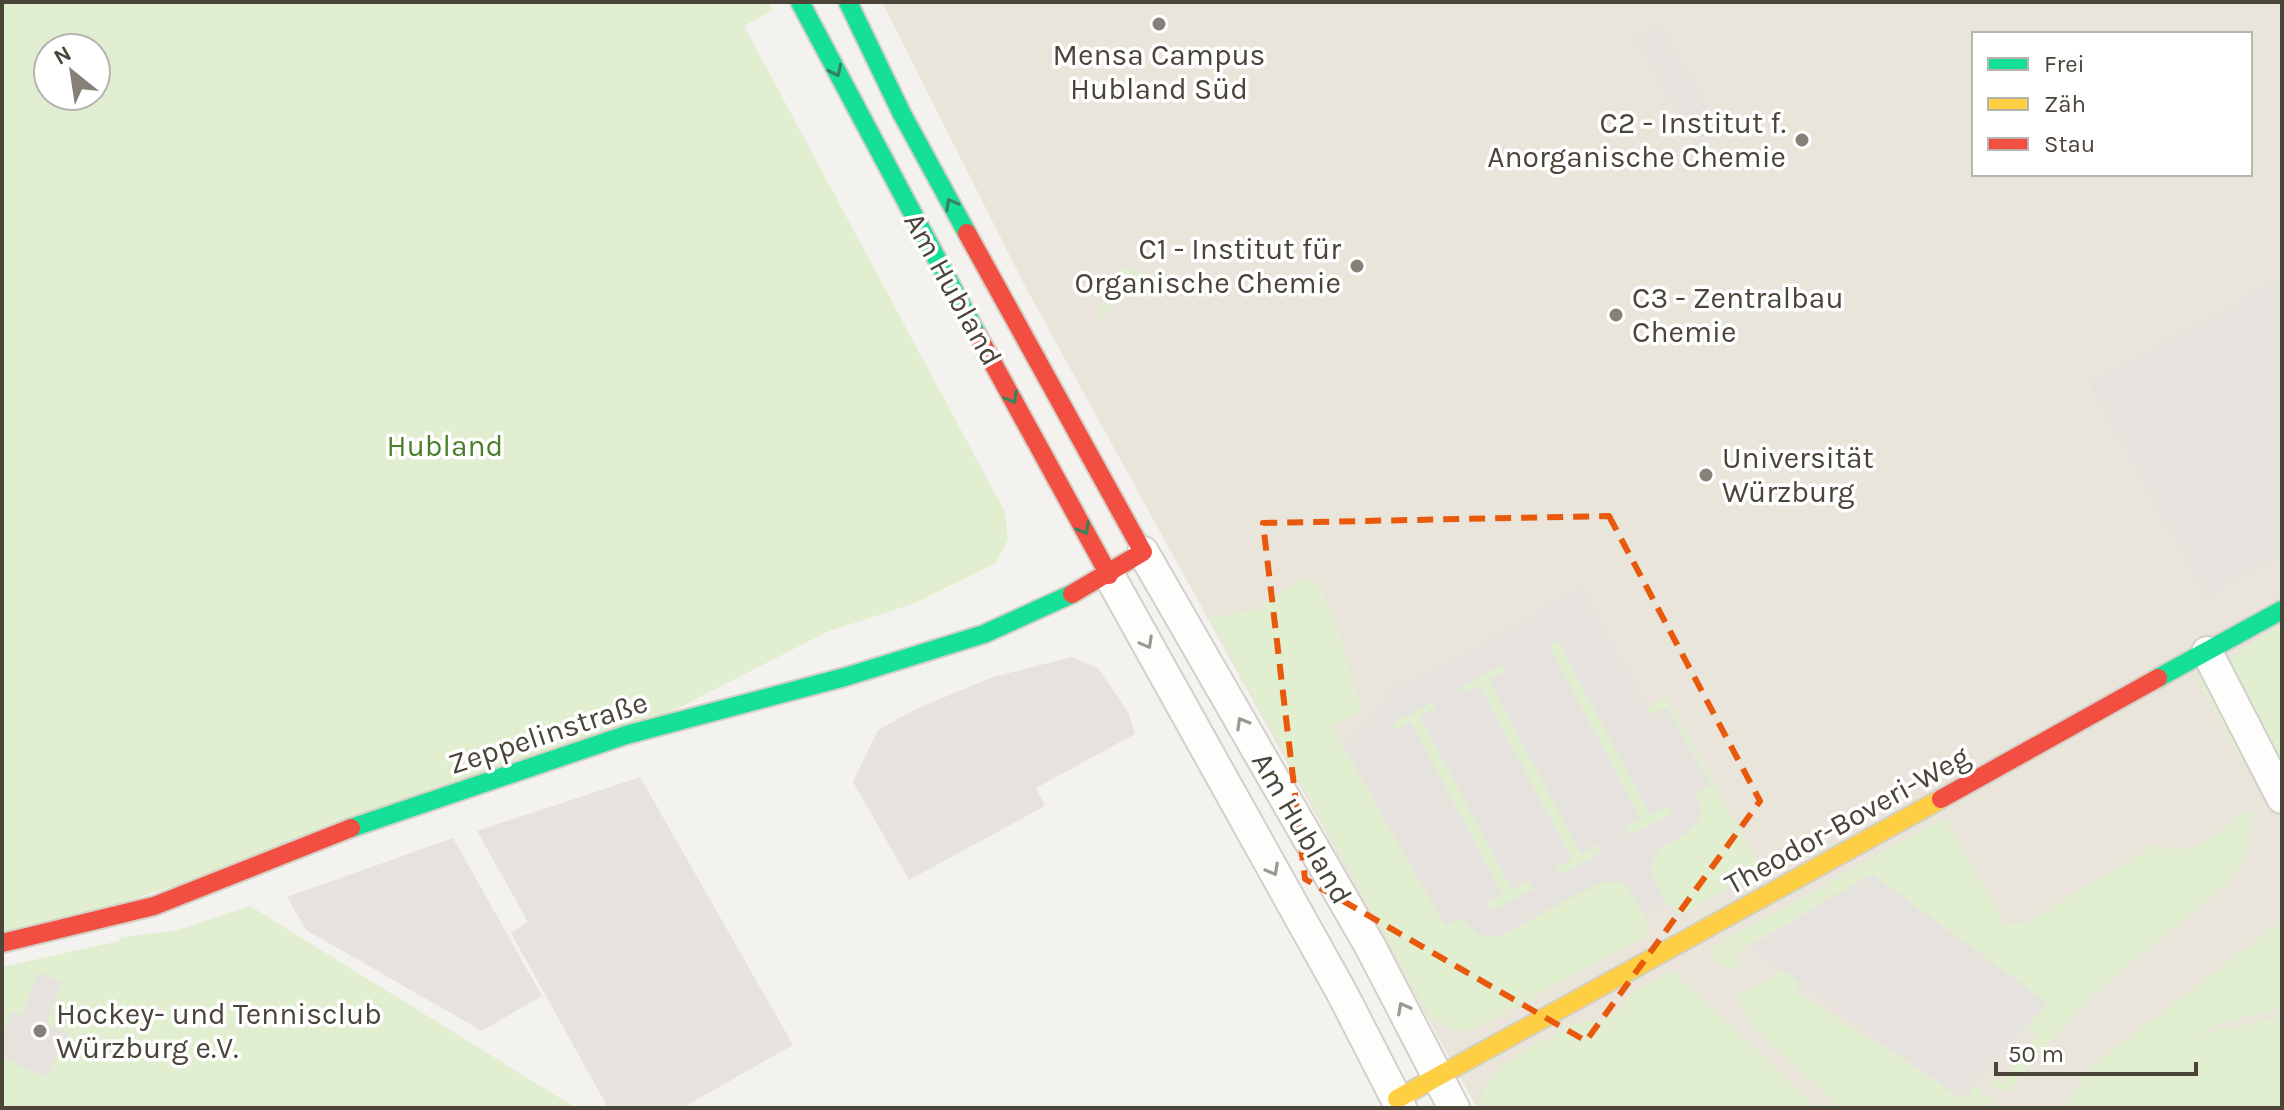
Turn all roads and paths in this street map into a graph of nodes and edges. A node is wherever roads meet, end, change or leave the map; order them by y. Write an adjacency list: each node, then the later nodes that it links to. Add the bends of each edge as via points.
1 (800, 2): 4 (street, Am Hubland, one-way to 4)
2 (848, 2): 3 (street, Am Hubland, one-way to 2, via 902,114)
3 (1143, 552): 4 (street); 9 (street, Am Hubland, one-way to 3, via 1370,946)
4 (1109, 575): 8 (street, Zeppelinstraße, via 984,634 610,740 347,829 154,906); 10 (street, Am Hubland, one-way to 10)
5 (2282, 610): 6 (street, Theodor-Boveri-Weg)
6 (2207, 652): 7 (street); 9 (street, Theodor-Boveri-Weg)
7 (2282, 798)
8 (2, 943)
9 (1439, 1077): 10 (street, Theodor-Boveri-Weg); 11 (street, Am Hubland)
10 (1399, 1104)
11 (1454, 1108)

